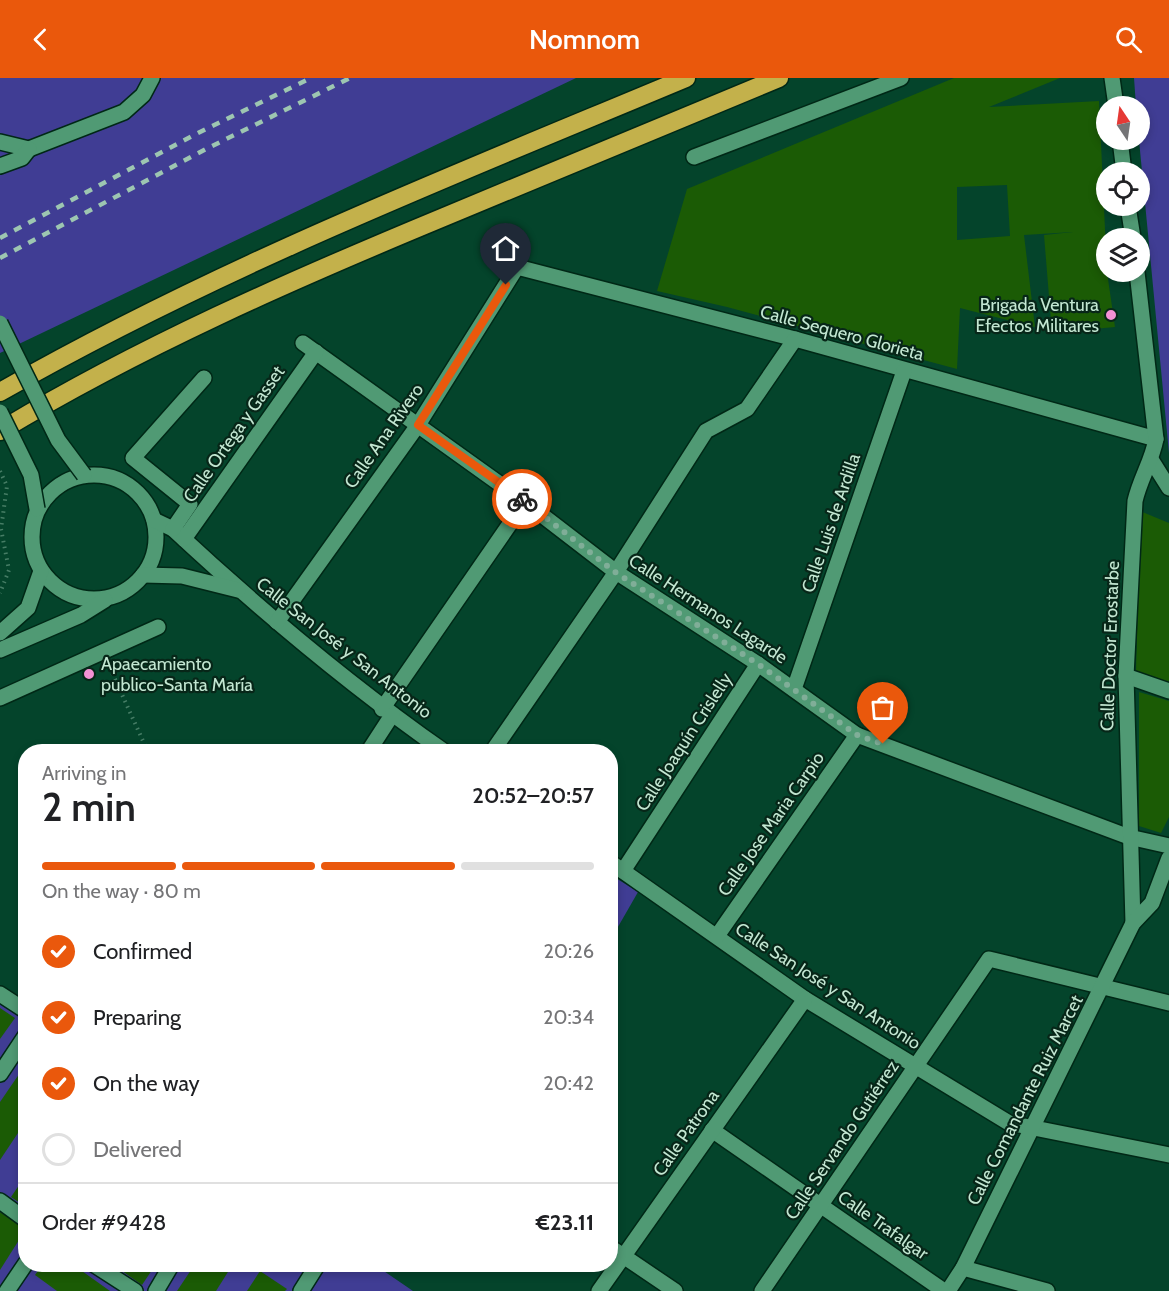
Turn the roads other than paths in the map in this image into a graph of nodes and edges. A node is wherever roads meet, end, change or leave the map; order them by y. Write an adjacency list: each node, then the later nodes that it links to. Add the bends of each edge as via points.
1 (152, 78): 8 (street, via 143,95 124,112)
2 (686, 78): 18 (highway, via 232,272)
3 (779, 78): 21 (highway, via 352,255 207,320 60,395)
4 (901, 78): 9 (street)
5 (1112, 78): 6 (street)
6 (1115, 96)
7 (0, 142): 8 (street)
8 (29, 149): 10 (street, via 22,158)
9 (694, 157)
10 (0, 166)
11 (517, 267): 14 (street, Calle Sequero Glorieta); 20 (street, Calle Ana Rivero)
12 (1138, 282): 22 (street, Calle Doctor Erostarbe)
13 (0, 323): 24 (street, bridge, via 58,440)
14 (795, 339): 16 (street, Calle Sequero Glorieta); 31 (street, via 747,409 705,430)
15 (310, 348): 20 (street, Calle Hermanos Lagarde); 29 (street, Calle Ortega y Gasset)
16 (904, 371): 22 (street, Calle Sequero Glorieta); 41 (street, Calle Luis de Ardilla)
17 (204, 378): 29 (street, via 133,459 190,504)
18 (0, 392)
19 (0, 412): 27 (street, bridge, via 31,475)
20 (418, 425): 26 (street, Calle Hermanos Lagarde); 35 (street, Calle Ana Rivero)
21 (0, 431)
22 (1156, 439): 23 (street, Calle Doctor Erostarbe)
23 (1152, 460): 25 (street); 40 (street, Calle Doctor Erostarbe, via 1140,479 1135,501)
24 (84, 475): 27 (street, via 66,480); 28 (street, via 102,475 135,489)
25 (1169, 488)
26 (525, 502): 31 (street, Calle Hermanos Lagarde); 44 (street)
27 (37, 509): 30 (street, via 31,529 32,551)
28 (154, 520): 29 (street); 32 (street, via 153,558)
29 (178, 534): 33 (street)
30 (41, 571): 34 (street, via 55,587 72,596); 37 (street, via 28,608)
31 (615, 572): 39 (street, Calle Hermanos Lagarde); 48 (street)
32 (143, 575): 33 (street, Calle San José y San Antonio, via 182,576); 34 (street, via 129,589)
33 (241, 591): 35 (street, Calle San José y San Antonio)
34 (111, 597): 38 (street, via 81,615)
35 (277, 622): 44 (street, Calle San José y San Antonio)
36 (158, 627): 43 (street)
37 (0, 633)
38 (0, 650)
39 (758, 664): 41 (street, Calle Hermanos Lagarde); 52 (street, Calle Joaquín Crislelly)
40 (1125, 676): 42 (street); 49 (street, Calle Doctor Erostarbe)
41 (794, 689): 45 (street, Calle Hermanos Lagarde)
42 (1169, 691)
43 (0, 698)
44 (387, 712): 46 (street); 47 (street, Calle San José y San Antonio)
45 (857, 735): 49 (street, Calle Hermanos Lagarde); 55 (street, Calle Jose Maria Carpio)
46 (372, 744)
47 (433, 744)
48 (497, 744)
49 (1129, 837): 50 (street, Calle Hermanos Lagarde); 54 (street, Calle Doctor Erostarbe)
50 (1169, 846)
51 (1169, 858): 54 (street, via 1152,903)
52 (618, 866)
53 (618, 868): 55 (street, Calle San José y San Antonio)
54 (1132, 923): 56 (street, Calle Comandante Ruiz Marcet)
55 (717, 936): 58 (street, Calle San José y San Antonio)
56 (1103, 988): 59 (street); 62 (street, Calle Servando Gutiérrez, via 989,959); 64 (street, Calle Comandante Ruiz Marcet)
57 (0, 994): 60 (street)
58 (806, 999): 62 (street, Calle San José y San Antonio); 65 (street, Calle Patrona)
59 (1169, 1003)
60 (18, 1006)
61 (18, 1047): 63 (street)
62 (915, 1067): 64 (street, Calle San José y San Antonio, via 1009,1123); 68 (street, Calle Servando Gutiérrez)
63 (0, 1074)
64 (1032, 1129): 66 (street, Calle San José y San Antonio); 72 (street, Calle Comandante Ruiz Marcet)
65 (712, 1130): 68 (street, Calle Trafalgar); 70 (street, Calle Patrona)
66 (1169, 1155)
67 (0, 1201): 69 (street)
68 (821, 1206): 84 (street, Calle Servando Gutiérrez); 85 (street, Calle Trafalgar)
69 (18, 1214)
70 (618, 1251)
71 (618, 1253): 83 (street)
72 (963, 1269): 85 (street, Calle Comandante Ruiz Marcet); 86 (street)
73 (20, 1272): 79 (street)
74 (105, 1272): 80 (street)
75 (167, 1272): 81 (street)
76 (314, 1272): 78 (street)
77 (608, 1272): 82 (street, Calle Patrona)
78 (307, 1289)
79 (7, 1291)
80 (135, 1291)
81 (156, 1291)
82 (599, 1291)
83 (675, 1291)
84 (762, 1291)
85 (946, 1291)
86 (1047, 1291)

